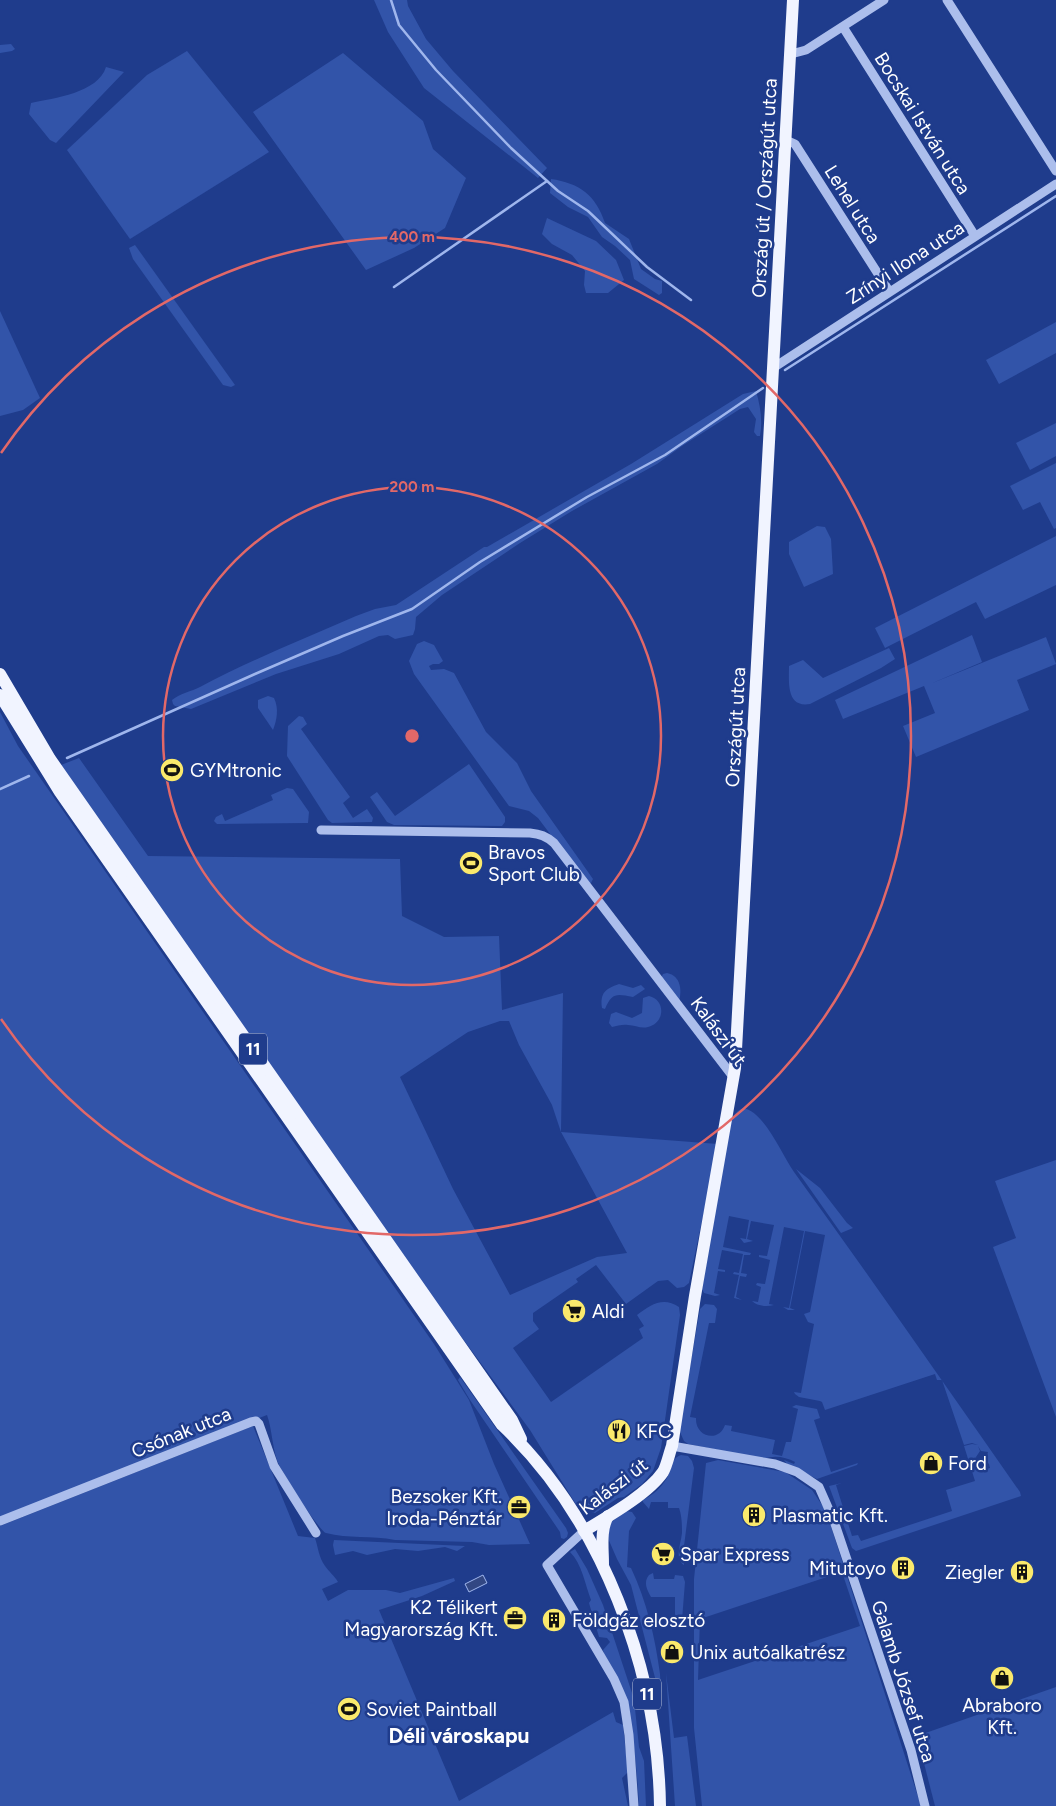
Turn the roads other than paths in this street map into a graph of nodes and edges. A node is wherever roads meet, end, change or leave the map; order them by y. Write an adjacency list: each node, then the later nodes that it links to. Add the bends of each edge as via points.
1 (793, 0): 5 (main road, Ország út / Országút utca)
2 (884, 0): 4 (street)
3 (947, 0): 7 (street)
4 (843, 27): 5 (street, via 806,50); 9 (street, Bocskai István utca)
5 (791, 54): 6 (main road, Ország út / Országút utca)
6 (786, 140): 10 (street, Lehel utca, via 795,144); 11 (main road, Ország út / Országút utca)
7 (1056, 171)
8 (1056, 184): 9 (street, Zrínyi Ilona utca)
9 (975, 236): 10 (street, Zrínyi Ilona utca)
10 (889, 291): 11 (street, Zrínyi Ilona utca)
11 (773, 372): 15 (main road, Országút utca)
12 (0, 674): 16 (main road, 11, via 50,759 512,1420)
13 (0, 695): 16 (main road, 11, via 60,792 502,1424)
14 (321, 830): 15 (street, Kalászi út, via 530,833 548,838)
15 (734, 1078): 17 (main road, Kalászi út)
16 (522, 1444): 20 (main road, 11)
17 (672, 1446): 18 (main road, Kalászi út, via 664,1470 656,1481); 25 (street, Galamb József utca, via 775,1464 797,1472 819,1487 834,1520 911,1750)
18 (608, 1516): 20 (main road, Kalászi út); 22 (main road, via 603,1530)
19 (0, 1521): 21 (street, Csónak utca, via 256,1422 277,1472)
20 (584, 1531): 22 (main road, 11); 23 (street, via 547,1565 614,1679 624,1702 630,1735)
21 (316, 1533)
22 (603, 1569): 24 (main road, 11, via 619,1602 638,1658 656,1747)
23 (634, 1806)
24 (660, 1806)
25 (925, 1806)

